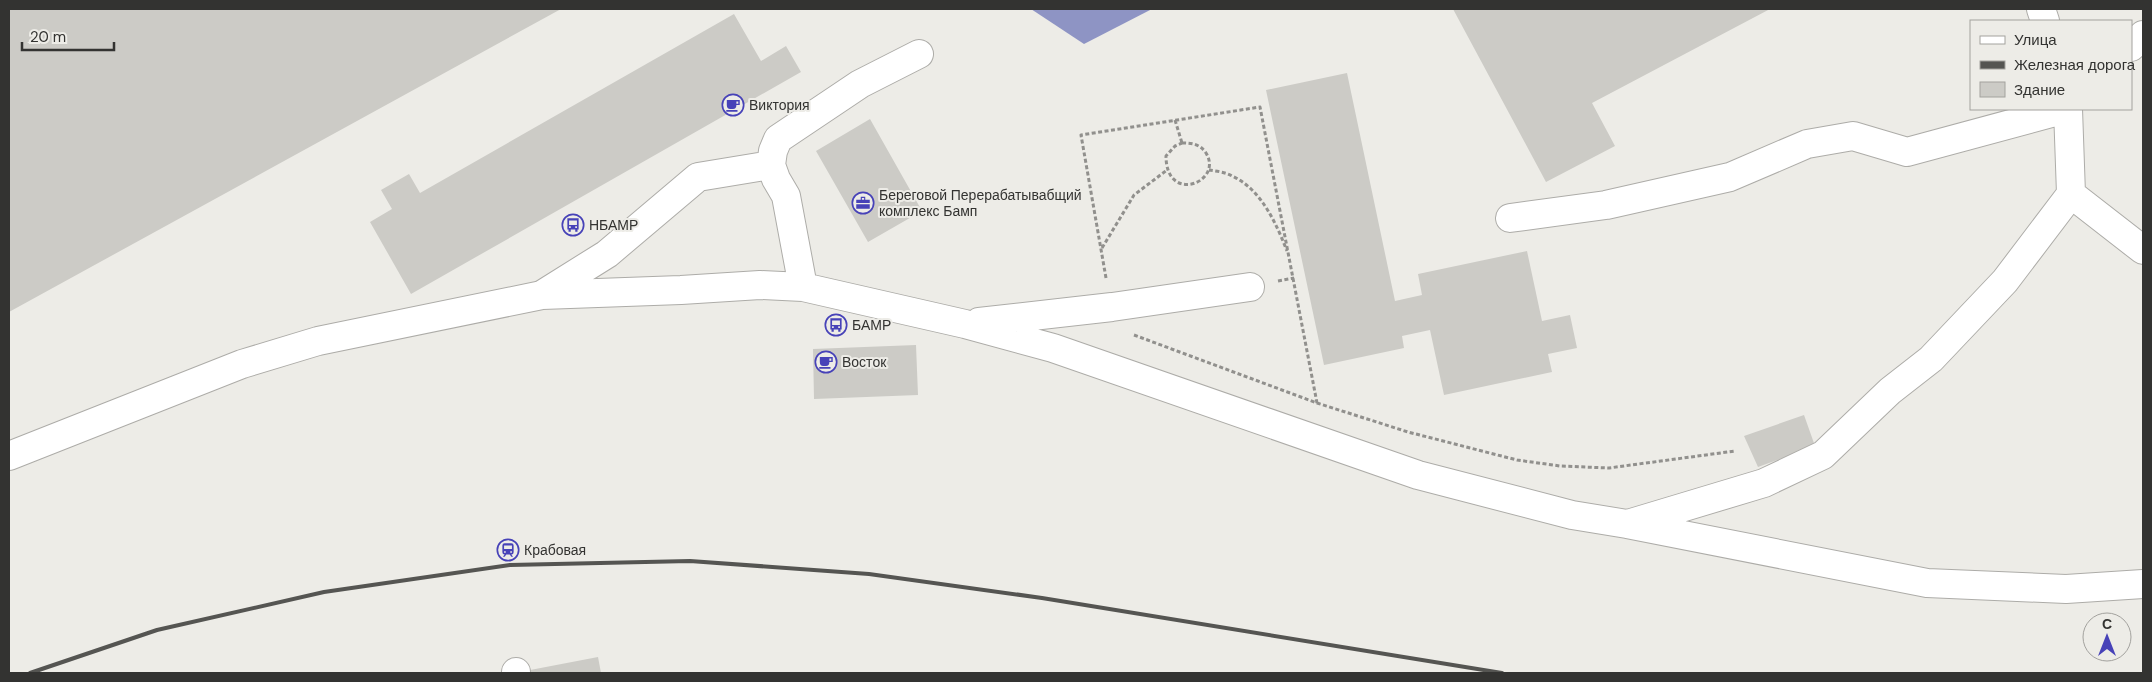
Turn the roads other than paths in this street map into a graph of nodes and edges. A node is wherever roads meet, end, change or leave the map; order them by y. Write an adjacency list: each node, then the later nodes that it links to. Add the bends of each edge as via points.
1 (2143, 34): 2 (street)
2 (2132, 46)
3 (919, 54): 6 (street, via 860,84 778,139)
4 (2063, 110): 8 (street, via 1907,152 1853,136 1807,144 1730,177 1606,205)
5 (2067, 110): 7 (street)
6 (771, 165): 10 (street, via 786,196); 12 (street, via 698,177 607,254)
7 (2071, 194): 9 (street); 15 (street, via 2005,281 1931,360 1890,391 1823,455 1764,483)
8 (1510, 218)
9 (2143, 250)
10 (803, 287): 12 (street, via 760,285); 13 (street)
11 (1250, 287): 13 (street)
12 (542, 295): 14 (street, via 318,340 242,364)
13 (965, 324): 15 (street, via 1054,348 1418,475 1572,515)
14 (9, 456)
15 (1627, 524): 16 (street, via 1927,583 2066,589)
16 (2143, 584)

